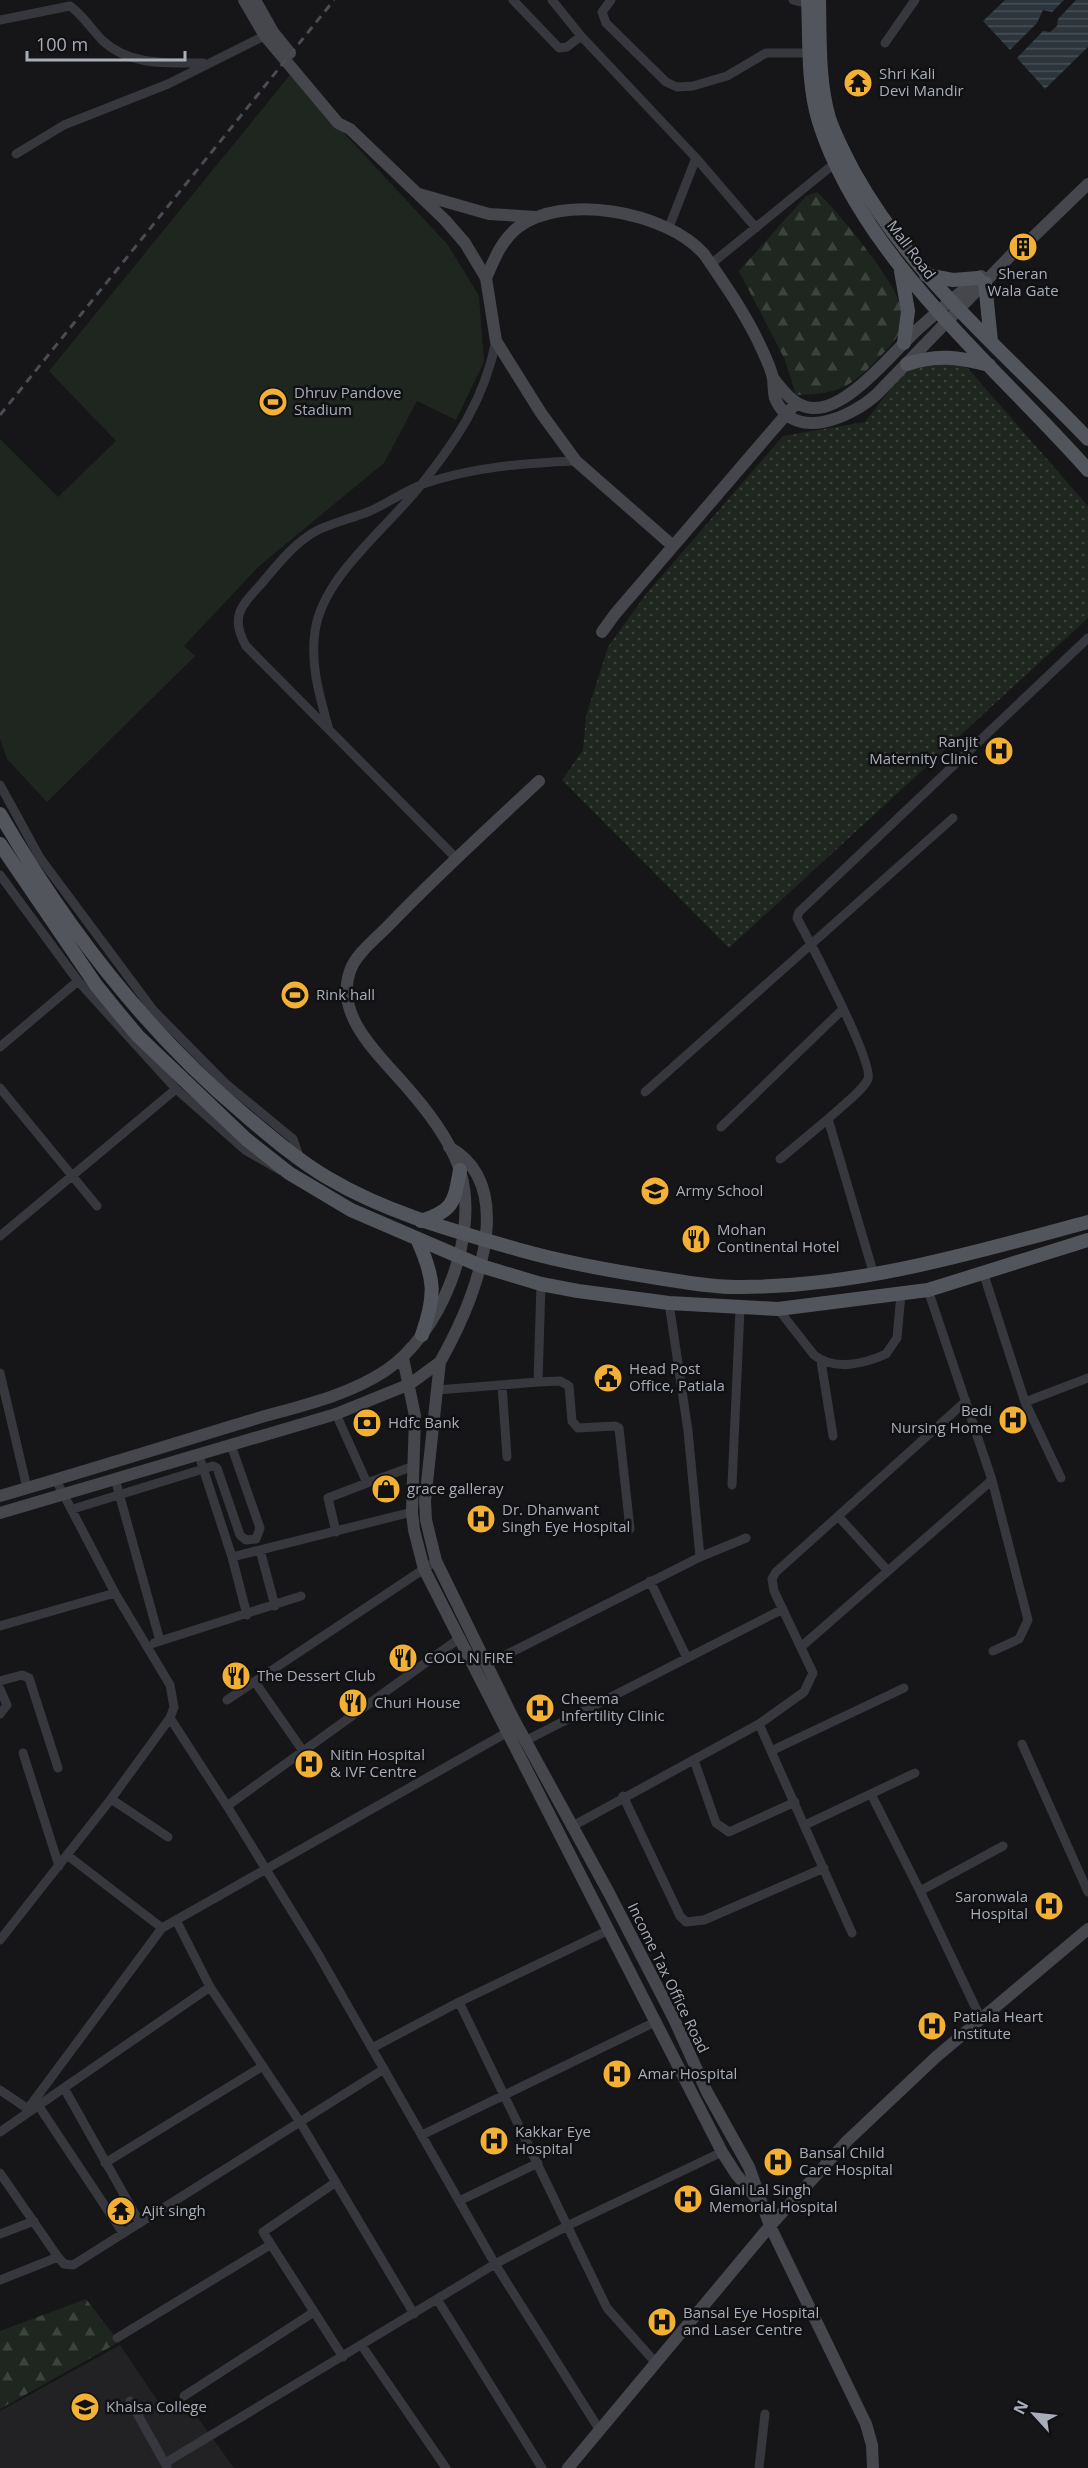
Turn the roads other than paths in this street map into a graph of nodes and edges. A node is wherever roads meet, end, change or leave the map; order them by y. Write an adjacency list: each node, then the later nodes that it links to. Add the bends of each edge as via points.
1 (244, 0): 10 (street)
2 (255, 0): 10 (street)
3 (513, 0): 11 (street, via 559,48)
4 (552, 0): 11 (street)
5 (611, 0): 13 (street, via 602,12 606,23 666,82 677,87 727,76 766,53)
6 (793, 0): 8 (street)
7 (915, 0): 12 (street)
8 (812, 1): 13 (main road, Mall Road); 27 (main road, Mall Road, via 829,119 877,210)
9 (0, 20): 14 (street, via 70,6 121,55 160,63)
10 (269, 34): 14 (street); 19 (street, via 338,123 350,129)
11 (581, 36): 16 (street)
12 (885, 43)
13 (809, 52): 17 (main road, Mall Road, via 812,93)
14 (205, 63): 15 (street, via 168,84 64,125)
15 (16, 154)
16 (696, 158): 21 (street); 22 (street)
17 (835, 163): 22 (street); 25 (main road, Mall Road)
18 (1088, 184): 23 (street)
19 (415, 193): 20 (street, via 489,214); 28 (street, via 454,230)
20 (537, 217): 21 (street, via 568,210 597,211 637,216); 28 (street, via 506,239)
21 (669, 227): 26 (street, via 697,246)
22 (756, 228): 26 (street)
23 (1030, 240)
24 (1015, 251): 29 (street)
25 (897, 260): 31 (main road, Mall Road); 34 (main road, via 907,295)
26 (711, 264): 37 (street, via 750,325)
27 (926, 275): 29 (main road); 30 (main road, Mall Road)
28 (486, 278): 32 (street)
29 (982, 281): 30 (street); 33 (main road)
30 (956, 305): 31 (street); 33 (main road, Mall Road)
31 (944, 317): 34 (street); 35 (street); 36 (main road, Mall Road)
32 (496, 340): 41 (street); 43 (street, via 480,397)
33 (992, 342): 40 (main road, Mall Road)
34 (904, 343): 38 (street, via 864,382 832,404 810,408)
35 (907, 364): 36 (main road, via 942,356); 39 (street, via 868,403 837,420 809,423)
36 (991, 366): 42 (main road, Mall Road)
37 (773, 378): 38 (street); 39 (street, via 775,399)
38 (796, 403): 39 (street)
39 (788, 414): 44 (street)
40 (1088, 439)
41 (576, 461): 43 (street, via 492,467); 44 (street)
42 (1088, 470)
43 (421, 485): 47 (street, via 335,582 322,605 315,629 313,672); 47 (street, via 369,512 318,530 242,604 238,625 246,646)
44 (673, 546): 45 (street)
45 (602, 632)
46 (1088, 638): 55 (street, via 804,906 797,918)
47 (330, 732): 53 (street)
48 (539, 781): 53 (street)
49 (0, 785): 65 (street, via 40,858 153,1010 225,1083 293,1139)
50 (0, 814): 65 (main road, via 46,890 99,963 185,1061)
51 (953, 818): 55 (street)
52 (0, 844): 56 (main road)
53 (456, 858): 64 (street, via 364,951 350,970 346,996 350,1015 362,1034 418,1100)
54 (0, 874): 56 (street)
55 (811, 943): 57 (street); 61 (street)
56 (82, 976): 58 (street); 60 (street); 68 (main road, via 213,1109)
57 (843, 1009): 62 (street, via 869,1074 864,1085); 63 (street)
58 (0, 1047)
59 (0, 1088): 69 (street)
60 (176, 1089): 68 (street, via 245,1150 270,1167); 69 (street)
61 (645, 1092)
62 (828, 1119): 66 (street); 81 (street)
63 (721, 1127)
64 (449, 1147): 67 (street); 75 (street, via 474,1166 482,1182 487,1216)
65 (300, 1159): 71 (main road, via 360,1195)
66 (780, 1160)
67 (460, 1170): 71 (main road, via 452,1206); 73 (street, via 466,1201)
68 (289, 1173): 77 (main road, via 351,1210)
69 (72, 1176): 70 (street); 74 (street)
70 (97, 1206)
71 (421, 1221): 73 (main road)
72 (1088, 1222): 81 (main road)
73 (463, 1233): 75 (main road); 78 (street)
74 (0, 1236)
75 (485, 1240): 79 (street); 81 (main road, via 564,1263 711,1286 780,1285)
76 (1088, 1240): 80 (main road)
77 (418, 1241): 78 (main road); 88 (main road, via 431,1269 433,1285 432,1308)
78 (460, 1257): 79 (main road); 88 (street, via 440,1305)
79 (482, 1266): 82 (main road); 91 (street)
80 (983, 1272): 83 (main road); 99 (street)
81 (874, 1275)
82 (541, 1284): 85 (main road); 94 (street)
83 (928, 1290): 84 (main road); 98 (street)
84 (901, 1294): 87 (main road); 90 (street, via 897,1338 886,1354 838,1366)
85 (669, 1304): 86 (main road); 126 (street, via 688,1431)
86 (740, 1309): 87 (main road); 112 (street)
87 (778, 1309): 90 (street)
88 (422, 1335): 89 (street)
89 (403, 1358): 95 (street); 109 (street, via 365,1383 290,1410)
90 (821, 1361): 101 (street)
91 (440, 1362): 95 (street); 97 (street, Income Tax Office Road)
92 (0, 1373): 113 (street)
93 (1088, 1378): 99 (street)
94 (538, 1382): 96 (street); 121 (street, via 560,1381 569,1386 572,1421 578,1428 619,1428)
95 (410, 1384): 100 (street); 105 (street, via 415,1416)
96 (502, 1385): 97 (street); 104 (street)
97 (437, 1390): 127 (street, Income Tax Office Road, via 425,1501)
98 (966, 1401): 110 (street); 120 (street)
99 (1025, 1402): 107 (street)
100 (336, 1414): 102 (street); 111 (street)
101 (833, 1436)
102 (231, 1445): 103 (street); 106 (street, via 260,1528 256,1539 246,1540 240,1535 217,1468)
103 (199, 1454): 106 (street); 108 (street)
104 (507, 1457)
105 (414, 1466): 111 (street); 118 (street)
106 (203, 1468): 115 (street); 125 (street)
107 (1061, 1478)
108 (115, 1479): 114 (street); 115 (street)
109 (56, 1480): 113 (street); 114 (street)
110 (992, 1480): 129 (street); 141 (street, via 1028,1620 1020,1639)
111 (367, 1484): 122 (street, via 328,1498)
112 (732, 1485)
113 (27, 1488): 116 (street)
114 (65, 1494): 117 (street); 119 (street)
115 (119, 1495): 117 (street); 138 (street)
116 (0, 1496)
117 (73, 1509): 131 (street)
118 (412, 1512): 122 (street); 128 (street)
119 (0, 1513)
120 (839, 1517): 129 (street); 134 (street, via 776,1572 772,1585)
121 (630, 1529)
122 (336, 1532): 124 (street)
123 (746, 1538): 126 (street)
124 (260, 1550): 125 (street); 133 (street)
125 (232, 1557): 135 (street)
126 (700, 1557): 130 (street)
127 (436, 1561): 128 (street); 143 (street, Income Tax Office Road)
128 (424, 1569): 137 (street); 145 (street)
129 (888, 1571): 140 (street)
130 (650, 1581): 142 (street); 143 (street)
131 (115, 1593): 136 (street); 139 (street)
132 (301, 1596): 133 (street)
133 (275, 1605): 135 (street)
134 (783, 1609): 140 (street); 142 (street)
135 (247, 1615): 138 (street)
136 (0, 1626)
137 (460, 1638): 152 (street); 155 (street)
138 (160, 1641): 139 (street)
139 (146, 1645): 150 (street, via 170,1685 174,1707)
140 (801, 1647): 151 (street, via 813,1673 810,1682 804,1692)
141 (993, 1651)
142 (687, 1658): 153 (street)
143 (488, 1664): 153 (street, Income Tax Office Road)
144 (0, 1681): 159 (street, via 22,1675 29,1678)
145 (255, 1682): 148 (street); 155 (street)
146 (904, 1688): 156 (street)
147 (0, 1689): 149 (street, via 7,1706)
148 (227, 1700)
149 (0, 1714)
150 (170, 1718): 164 (street); 166 (street)
151 (759, 1724): 156 (street); 158 (street)
152 (506, 1733): 161 (street); 173 (street)
153 (525, 1741): 161 (street, Income Tax Office Road)
154 (1022, 1744): 176 (street)
155 (303, 1751): 166 (street)
156 (771, 1751): 165 (street)
157 (23, 1753): 172 (street)
158 (694, 1760): 163 (street); 165 (street, via 716,1823 729,1832)
159 (58, 1768)
160 (915, 1773): 162 (street)
161 (535, 1774): 168 (street, Income Tax Office Road); 180 (street)
162 (870, 1794): 167 (street); 175 (street)
163 (623, 1796): 168 (street); 174 (street, via 686,1922 704,1920)
164 (111, 1799): 169 (street); 171 (street)
165 (795, 1802): 167 (street)
166 (228, 1806): 173 (street)
167 (805, 1825): 174 (street)
168 (571, 1827): 204 (street, Income Tax Office Road, via 609,1893 707,2092 749,2167)
169 (168, 1837)
170 (1004, 1846): 175 (street)
171 (67, 1855): 172 (street); 178 (street)
172 (59, 1866): 182 (street)
173 (266, 1868): 177 (street); 187 (street)
174 (824, 1868): 181 (street)
175 (920, 1891): 185 (street)
176 (1088, 1892)
177 (176, 1920): 178 (street); 183 (street)
178 (162, 1928): 194 (street)
179 (1088, 1929): 185 (street)
180 (609, 1930): 184 (street); 186 (street)
181 (852, 1933)
182 (0, 1940)
183 (210, 1987): 188 (street); 190 (street)
184 (459, 2002): 187 (street); 192 (street)
185 (981, 2019): 208 (street, via 847,2141)
186 (655, 2022): 192 (street); 198 (street)
187 (372, 2048): 189 (street)
188 (263, 2066): 195 (street); 199 (street)
189 (384, 2069): 195 (street); 197 (street)
190 (64, 2088): 193 (street); 199 (street)
191 (0, 2090): 194 (street)
192 (505, 2095): 197 (street); 200 (street)
193 (38, 2105): 194 (street); 209 (street)
194 (25, 2113): 196 (street)
195 (300, 2122): 202 (street); 206 (street)
196 (0, 2132)
197 (422, 2135): 203 (street)
198 (722, 2152): 204 (street); 207 (street)
199 (105, 2163): 206 (street)
200 (538, 2163): 203 (street); 207 (street)
201 (0, 2174): 205 (street)
202 (336, 2182): 211 (street, via 266,2229 264,2236); 217 (street)
203 (459, 2201): 213 (street)
204 (759, 2202): 208 (street, Income Tax Office Road)
205 (34, 2221): 210 (street); 212 (street)
206 (140, 2223): 209 (street)
207 (569, 2225): 213 (street); 221 (street, via 607,2308)
208 (770, 2226): 221 (street); 231 (street, Income Tax Office Road, via 866,2424)
209 (123, 2233): 212 (street, via 73,2265)
210 (0, 2234)
211 (270, 2245): 216 (street); 218 (street)
212 (58, 2258): 214 (street)
213 (495, 2264): 215 (street); 225 (street)
214 (0, 2280)
215 (437, 2299): 217 (street); 228 (street)
216 (314, 2312): 220 (street); 222 (street)
217 (414, 2314): 219 (street)
218 (117, 2338)
219 (362, 2346): 220 (street); 227 (street)
220 (343, 2357): 226 (street)
221 (655, 2362): 225 (street)
222 (184, 2396)
223 (130, 2401): 226 (street)
224 (765, 2414): 230 (street)
225 (599, 2429): 229 (street)
226 (166, 2466)
227 (446, 2468)
228 (542, 2468)
229 (568, 2468)
230 (759, 2468)
231 (873, 2468)

